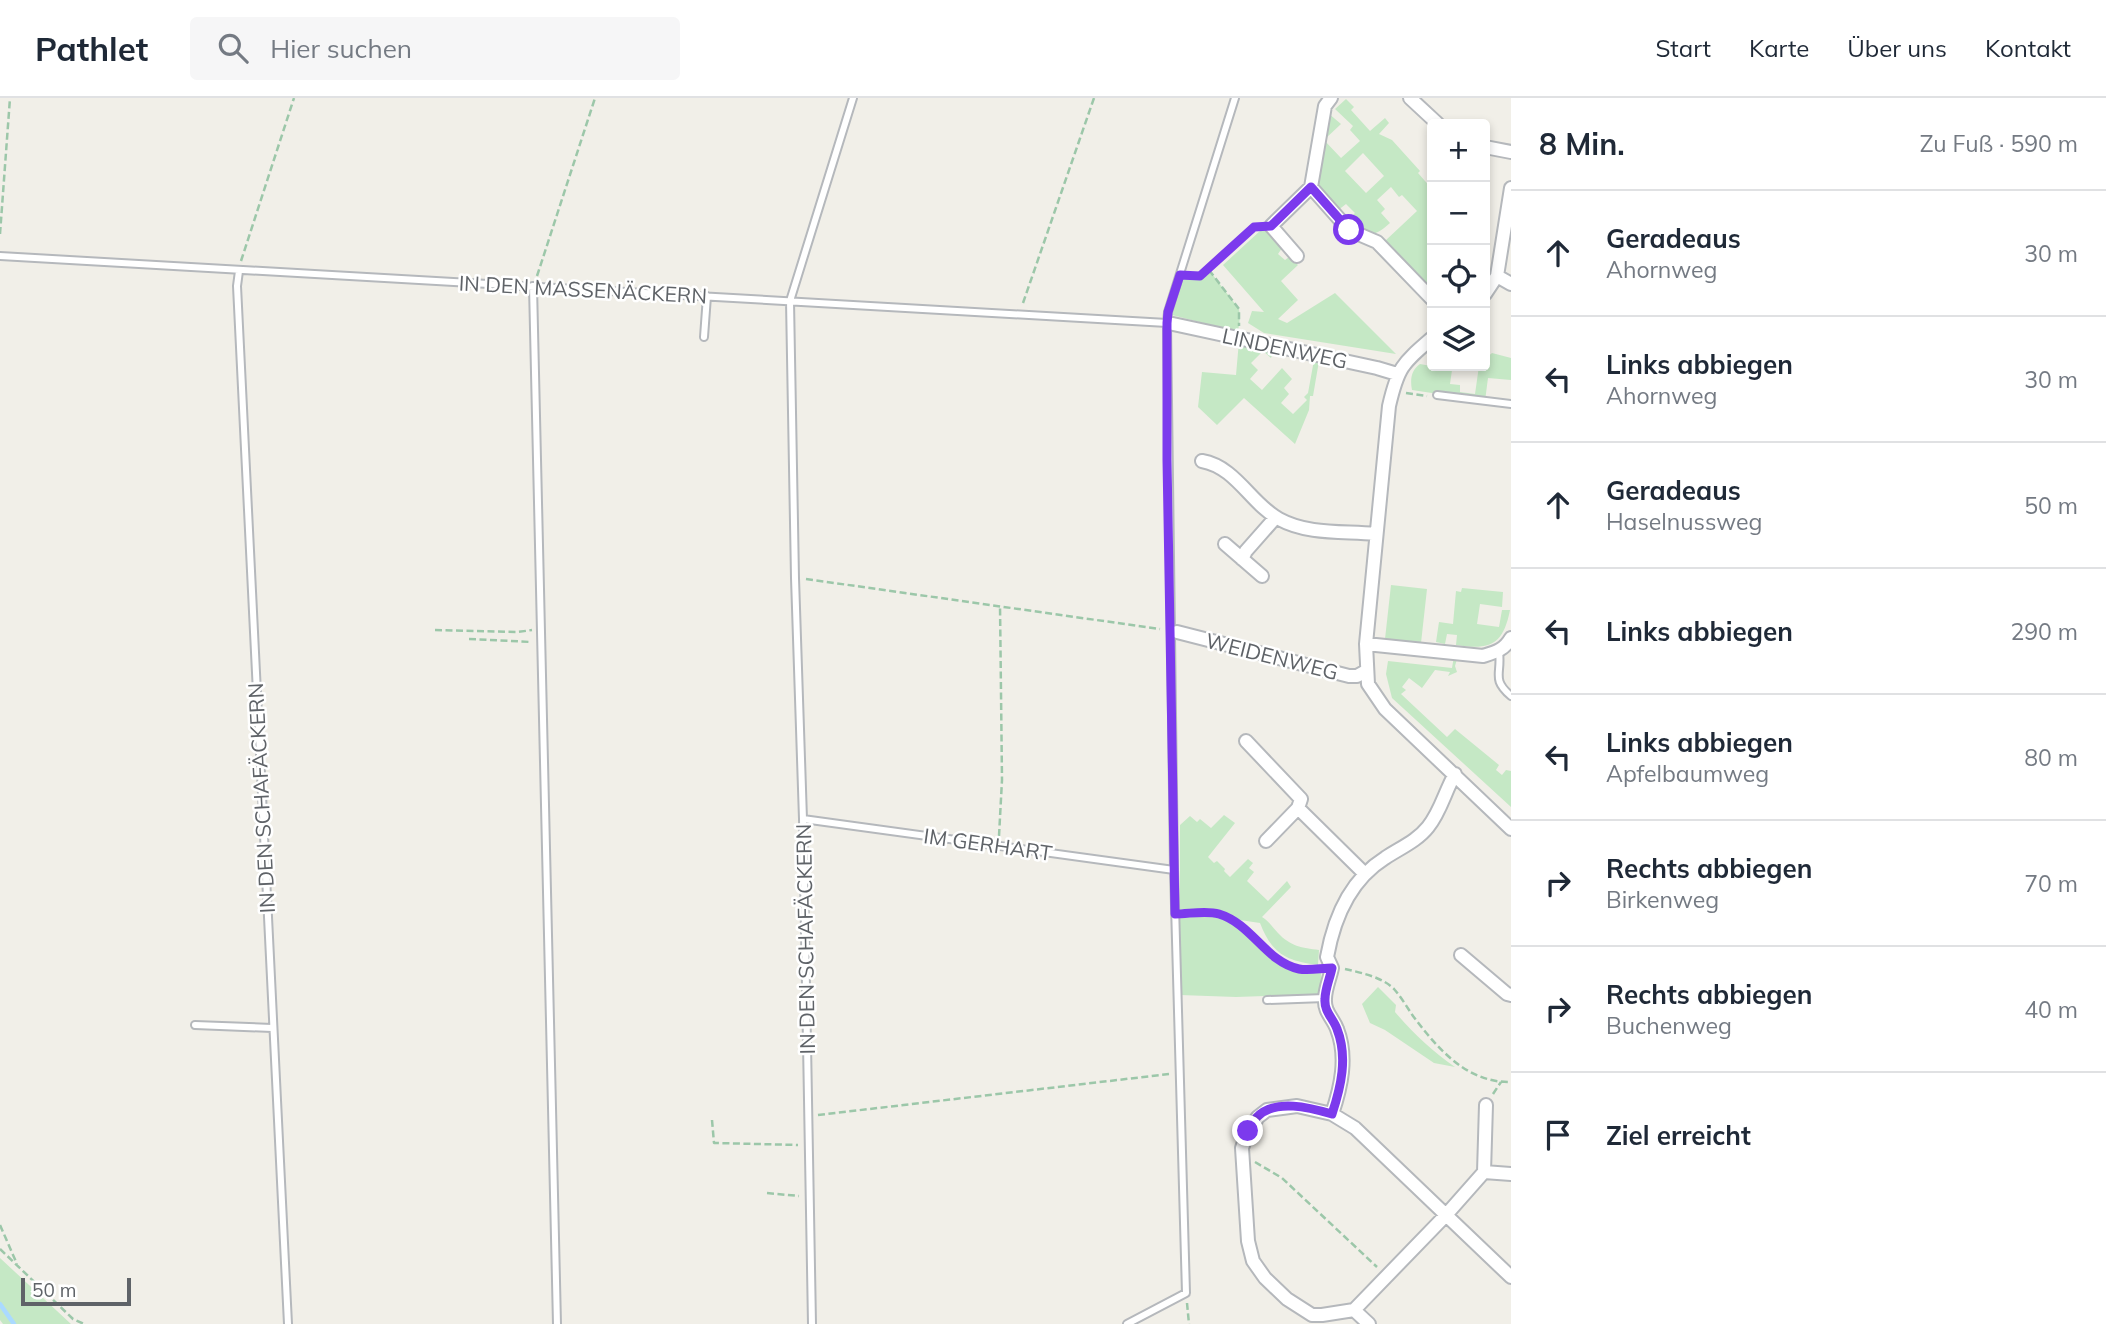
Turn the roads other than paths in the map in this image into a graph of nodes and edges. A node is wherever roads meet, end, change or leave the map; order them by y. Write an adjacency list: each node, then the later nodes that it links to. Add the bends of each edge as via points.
1 (853, 98): 19 (lane, IN DEN SCHAFÄCKERN)
2 (1234, 98): 20 (lane, via 1168,312)
3 (1410, 98): 5 (street)
4 (1325, 101): 8 (street)
5 (1433, 119)
6 (1490, 148): 7 (street)
7 (1511, 152)
8 (1311, 187): 11 (street, via 1267,226); 17 (street, via 1349,230 1377,242)
9 (1511, 188): 13 (street)
10 (0, 256): 12 (lane, IN DEN MASSENÄCKERN)
11 (1297, 256)
12 (239, 271): 15 (lane, IN DEN MASSENÄCKERN); 51 (lane, IN DEN SCHAFÄCKERN)
13 (1497, 276): 14 (street); 16 (street)
14 (1511, 284)
15 (533, 286): 18 (lane, IN DEN MASSENÄCKERN); 61 (lane)
16 (1490, 286)
17 (1427, 294)
18 (707, 296): 19 (lane, IN DEN MASSENÄCKERN); 21 (lane)
19 (790, 302): 20 (lane, IN DEN MASSENÄCKERN); 41 (lane, IN DEN SCHAFÄCKERN)
20 (1170, 323): 23 (street, LINDENWEG); 32 (lane, via 1167,460)
21 (704, 337)
22 (1427, 342): 23 (street)
23 (1397, 374): 28 (street, via 1389,406)
24 (1437, 395): 25 (lane)
25 (1511, 404)
26 (1202, 461): 27 (street, via 1224,469)
27 (1276, 517): 28 (street, via 1317,531); 30 (street)
28 (1375, 534): 34 (street)
29 (1225, 544): 30 (street)
30 (1242, 559): 31 (street)
31 (1262, 576)
32 (1174, 631): 36 (street, WEIDENWEG, via 1349,676); 44 (lane)
33 (1511, 638): 35 (street)
34 (1366, 644): 35 (street, via 1483,656); 36 (street)
35 (1499, 652): 37 (lane, via 1498,678)
36 (1366, 671): 39 (street, via 1368,684 1385,709)
37 (1511, 696)
38 (1246, 741): 40 (street, via 1301,799)
39 (1455, 774): 42 (street); 45 (street, via 1428,828)
40 (1298, 808): 43 (street); 45 (street)
41 (803, 819): 44 (lane, IM GERHART); 62 (lane, IN DEN SCHAFÄCKERN)
42 (1511, 828)
43 (1266, 841)
44 (1174, 870): 63 (lane, via 1186,1293)
45 (1365, 874): 48 (street, via 1336,917 1327,957 1332,968)
46 (1461, 955): 47 (street)
47 (1511, 995)
48 (1325, 998): 49 (lane); 53 (street, via 1342,1053 1339,1093)
49 (1267, 1000)
50 (195, 1025): 51 (lane)
51 (272, 1028): 60 (lane, IN DEN SCHAFÄCKERN)
52 (1486, 1105): 54 (street)
53 (1332, 1114): 56 (street, via 1355,1128); 59 (street, via 1297,1106 1267,1110 1248,1131 1242,1148 1253,1261 1265,1278)
54 (1484, 1172): 55 (street); 56 (street)
55 (1511, 1174)
56 (1446, 1214): 57 (street); 58 (street)
57 (1511, 1277)
58 (1354, 1310): 59 (street); 64 (street)
59 (1311, 1319)
60 (288, 1324)
61 (557, 1324)
62 (812, 1324)
63 (1127, 1324)
64 (1369, 1324)

